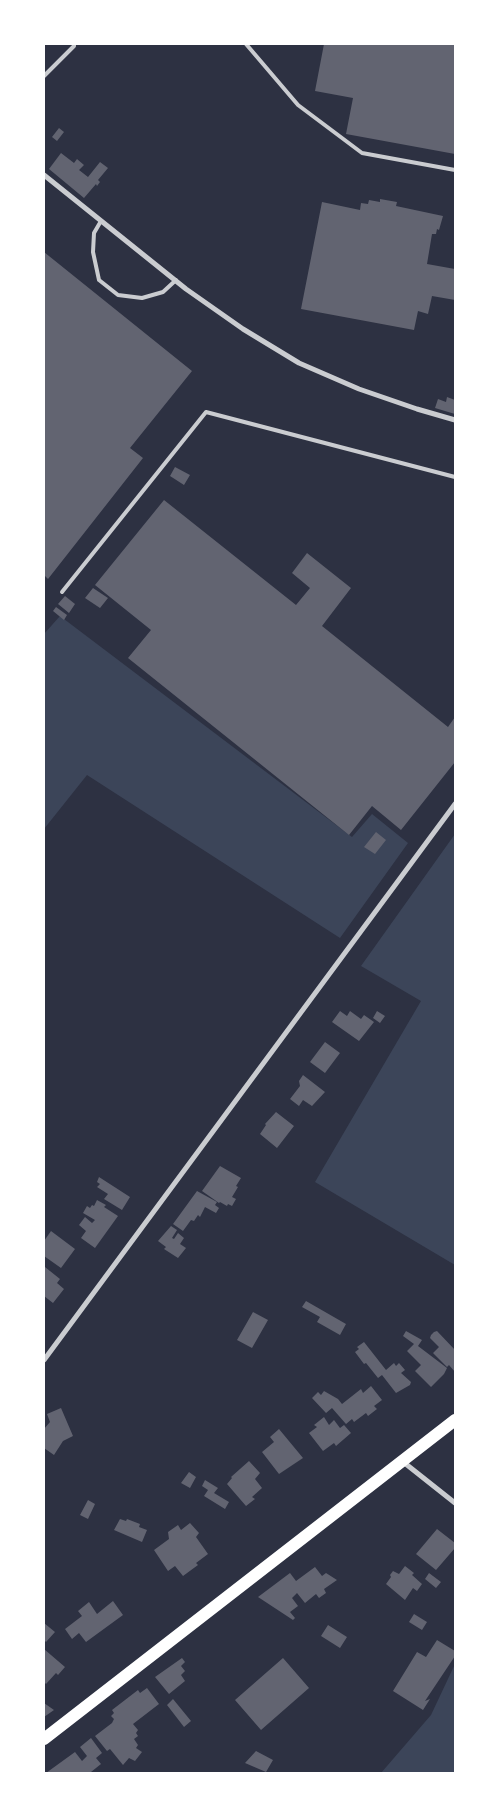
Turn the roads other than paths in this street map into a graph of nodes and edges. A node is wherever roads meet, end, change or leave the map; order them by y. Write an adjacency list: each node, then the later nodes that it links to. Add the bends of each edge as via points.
1 (74, 44): 3 (lane)
2 (246, 44): 4 (lane, via 298,105 362,153)
3 (44, 76)
4 (455, 170)
5 (44, 175): 6 (street)
6 (102, 221): 7 (street); 7 (lane, via 94,234 93,252 98,280 118,296 142,298 163,292)
7 (176, 280): 8 (street, via 244,329 299,363 359,389)
8 (455, 420)
9 (455, 477): 10 (lane, via 206,412)
10 (62, 592)
11 (455, 804): 12 (street)
12 (44, 1360)
13 (455, 1420): 14 (main road)
14 (402, 1461): 15 (street); 16 (main road)
15 (455, 1503)
16 (44, 1739)

